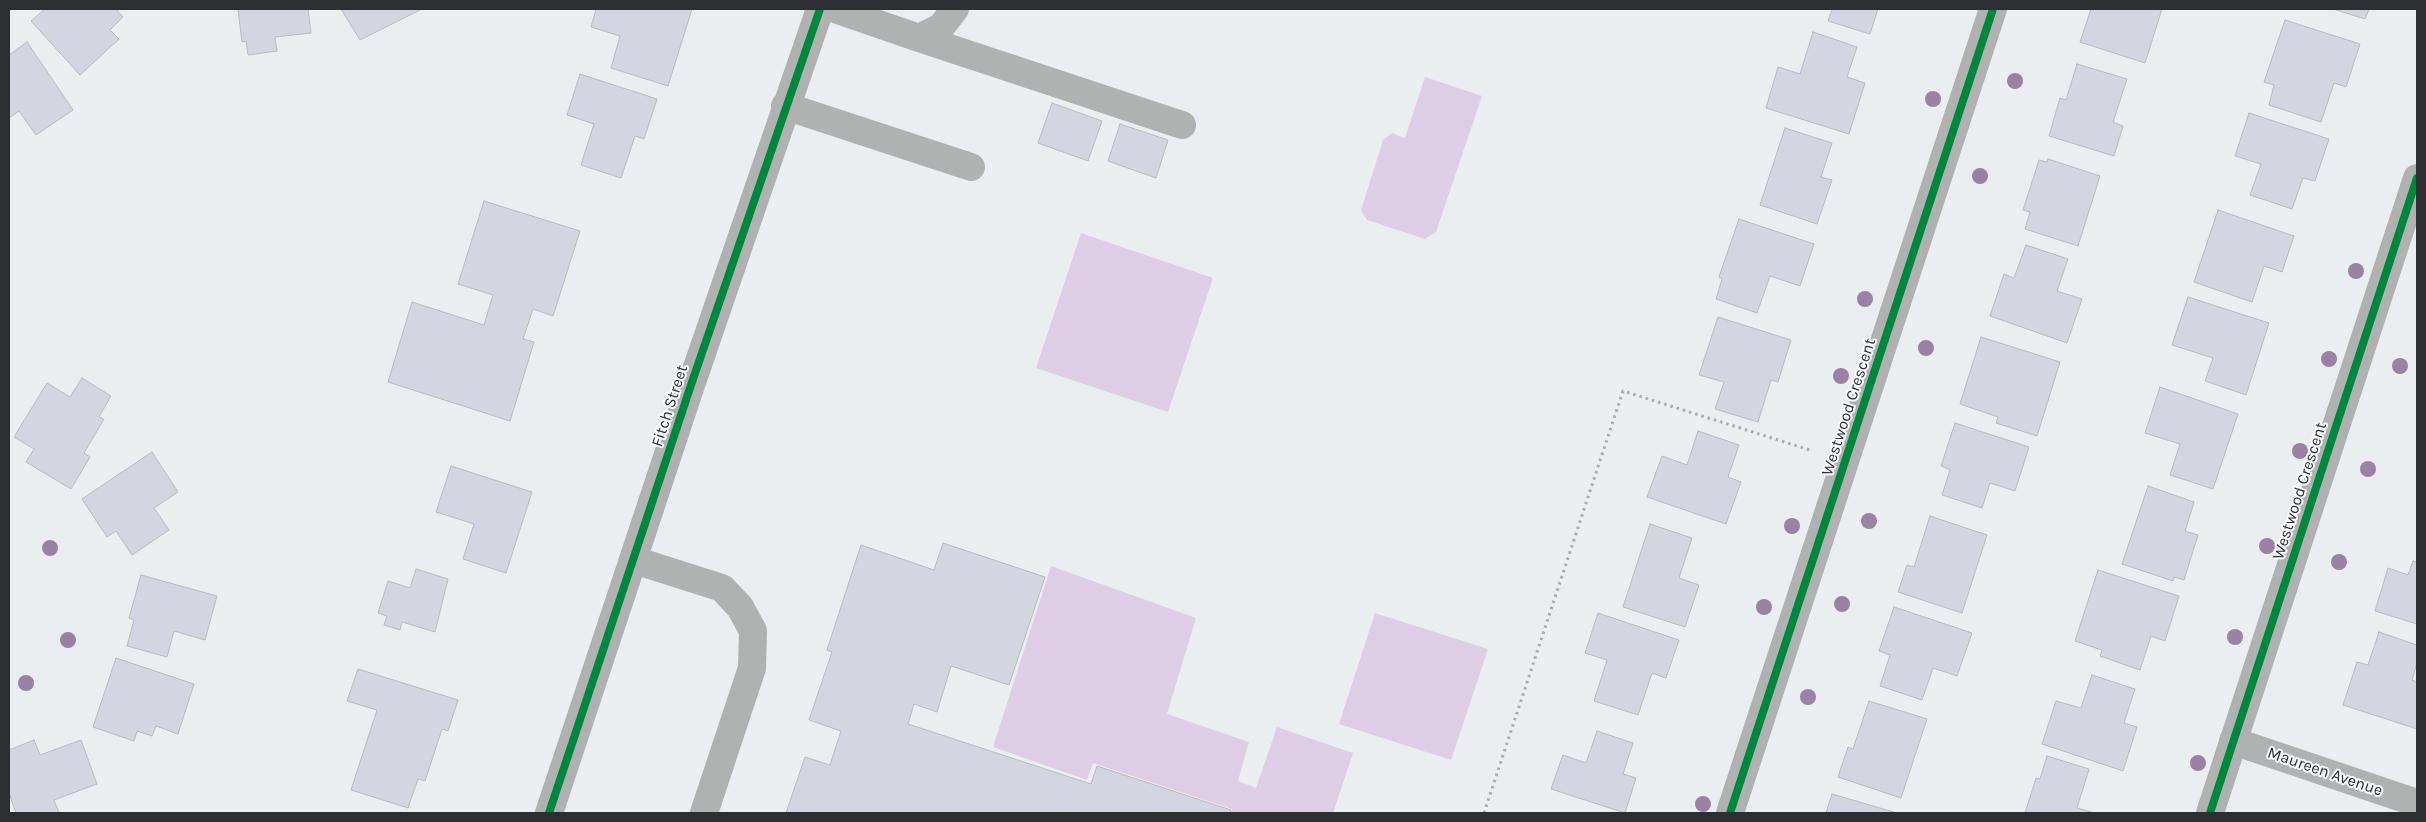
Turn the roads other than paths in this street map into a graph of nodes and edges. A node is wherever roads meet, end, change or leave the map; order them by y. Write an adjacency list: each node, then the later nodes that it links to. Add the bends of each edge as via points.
1 (820, 9): 6 (street, Fitch Street)
2 (835, 9): 5 (street)
3 (955, 9): 5 (street, via 941,27)
4 (1993, 9): 15 (street, Westwood Crescent)
5 (919, 38): 7 (street)
6 (785, 106): 8 (street); 10 (street, Fitch Street)
7 (1182, 125)
8 (971, 167)
9 (2417, 178): 11 (street, Westwood Crescent)
10 (634, 560): 13 (street, Fitch Street); 14 (street, via 722,588 740,607 753,630 752,668)
11 (2233, 741): 12 (street, Maureen Avenue); 16 (street, Westwood Crescent)
12 (2417, 803)
13 (549, 813)
14 (704, 813)
15 (1730, 813)
16 (2210, 813)

